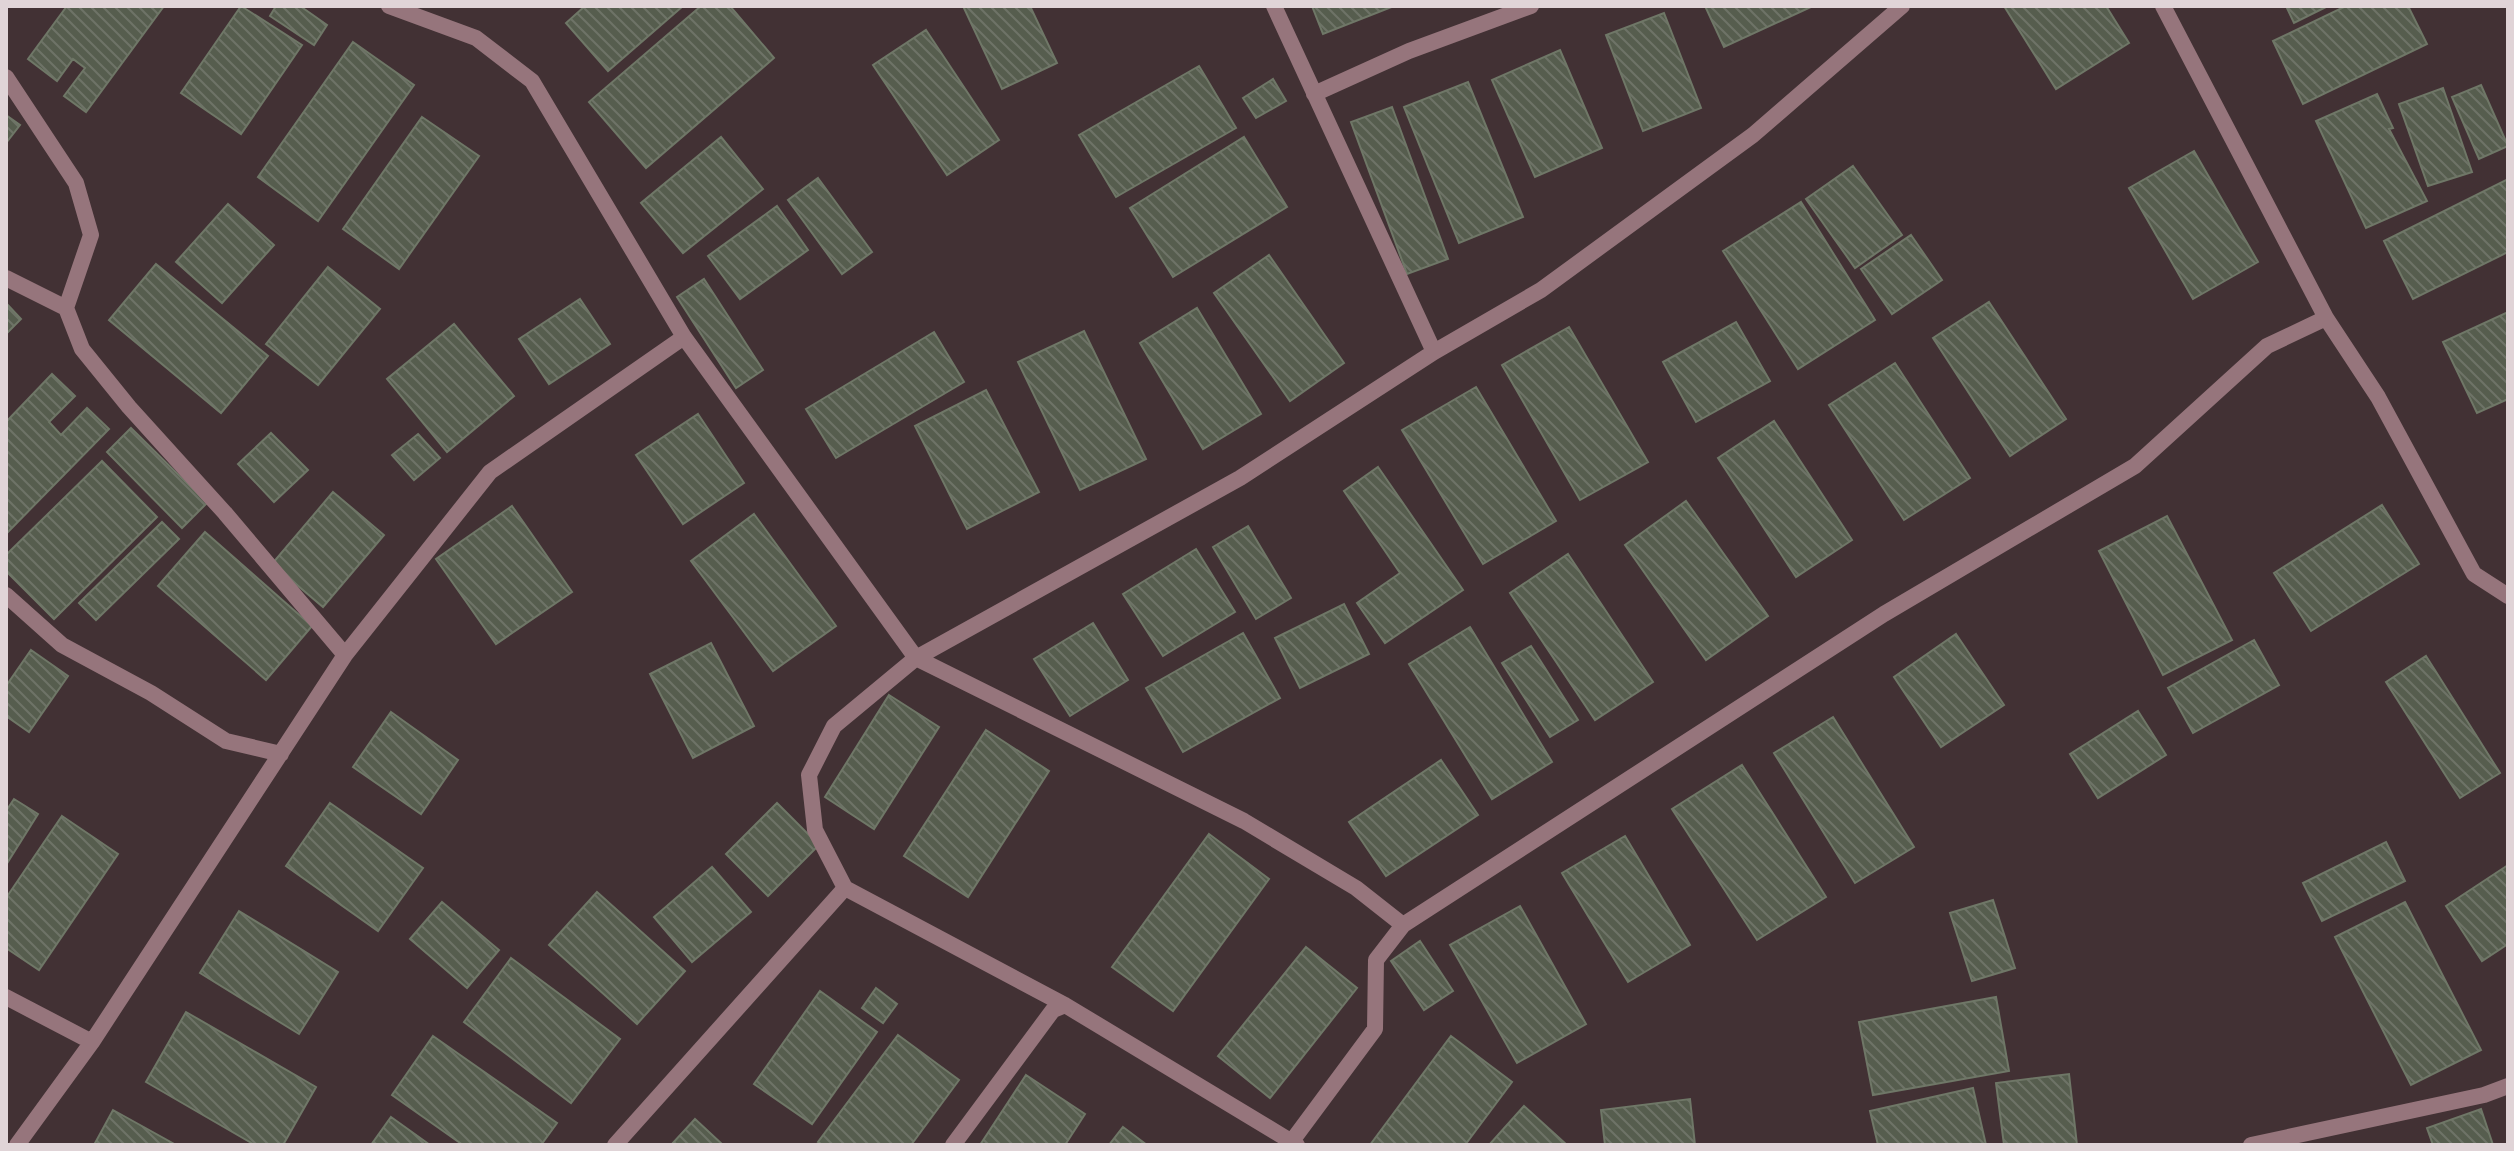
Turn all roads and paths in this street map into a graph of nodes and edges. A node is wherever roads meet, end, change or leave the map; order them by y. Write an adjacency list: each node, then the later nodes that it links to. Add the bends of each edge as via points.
1 (390, 6): 11 (street, via 476,38 532,81)
2 (1274, 6): 7 (street)
3 (1531, 6): 7 (street, via 1409,51)
4 (1902, 6): 12 (street, via 1753,135 1541,290)
5 (2163, 6): 10 (street)
6 (6, 77): 9 (street, via 76,183 91,235)
7 (1314, 94): 12 (street)
8 (6, 278): 9 (street)
9 (66, 308): 15 (street, via 82,349)
10 (2326, 318): 14 (street, via 2378,397 2474,574); 19 (street, via 2267,346 2135,466 1884,614)
11 (684, 337): 15 (street, via 490,472); 16 (street)
12 (1434, 352): 16 (street, via 1240,478)
13 (6, 595): 17 (street, via 62,645 226,741)
14 (2508, 596)
15 (345, 655): 17 (street)
16 (916, 658): 18 (street, via 834,726 809,775 815,830); 19 (street, via 1244,821 1356,888)
17 (281, 754): 22 (street)
18 (845, 888): 21 (street); 26 (street)
19 (1403, 925): 24 (street, via 1376,960 1375,1029)
20 (6, 997): 22 (street)
21 (1065, 1005): 24 (street); 27 (street, via 1053,1010)
22 (92, 1042): 25 (street)
23 (2508, 1086): 28 (street)
24 (1294, 1143)
25 (17, 1145)
26 (615, 1145)
27 (953, 1145)
28 (2251, 1145)

